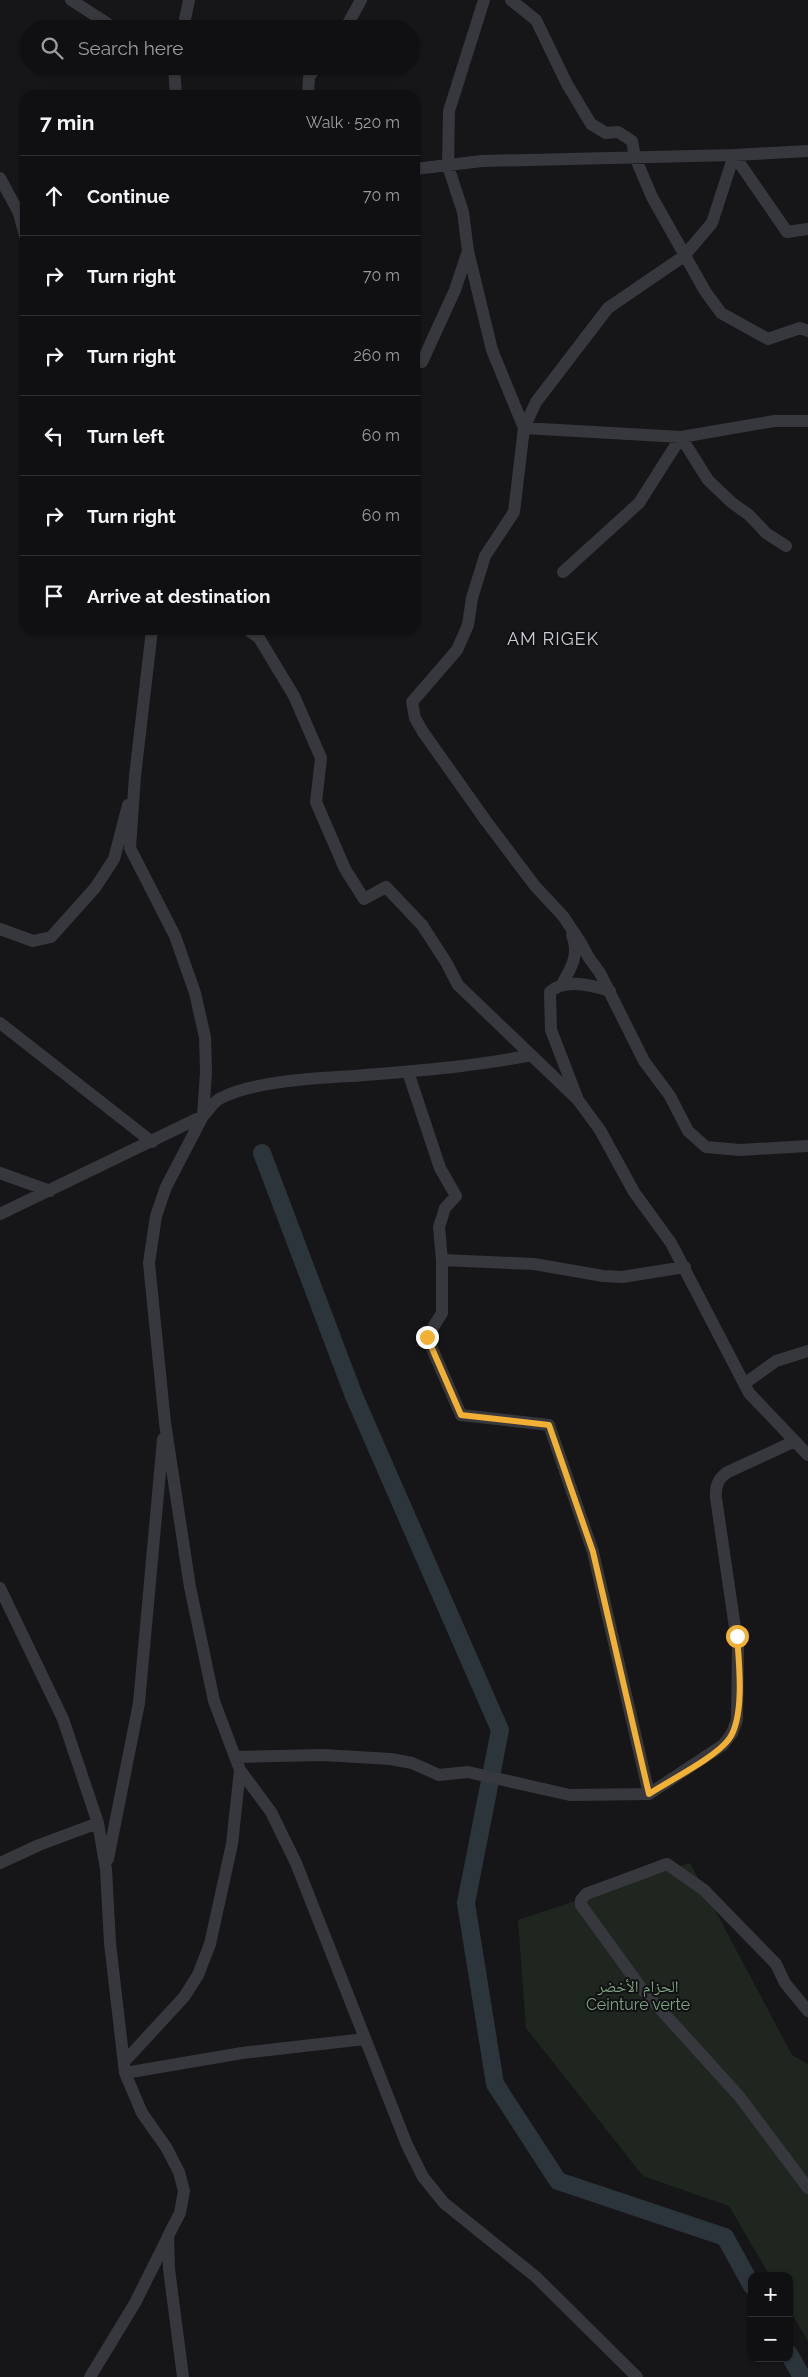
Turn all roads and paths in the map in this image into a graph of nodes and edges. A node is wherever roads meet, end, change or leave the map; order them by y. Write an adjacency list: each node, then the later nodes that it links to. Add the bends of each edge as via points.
1 (71, 0): 6 (street)
2 (189, 0): 7 (street)
3 (361, 0): 8 (street)
4 (484, 0): 16 (street, via 450,111)
5 (511, 0): 15 (street, via 536,20 567,84 591,124 606,133 618,132 632,141)
6 (102, 20)
7 (182, 20)
8 (350, 20)
9 (175, 75): 11 (street)
10 (310, 75): 12 (street)
11 (176, 90)
12 (308, 90)
13 (808, 151): 14 (street)
14 (734, 156): 15 (street); 20 (street, via 787,232); 22 (street, via 712,223)
15 (635, 157): 16 (street, via 482,161); 22 (street, via 652,197)
16 (448, 166): 17 (street); 21 (street, via 463,212)
17 (420, 169)
18 (0, 178): 19 (street)
19 (20, 207)
20 (808, 229)
21 (468, 251): 24 (street, via 455,290); 26 (street, via 492,350)
22 (684, 256): 23 (street, via 721,313 768,339 800,328); 26 (street, via 608,308 536,402)
23 (808, 331)
24 (420, 361)
25 (808, 421): 27 (street, via 774,420)
26 (524, 428): 27 (street); 33 (street, via 514,512 485,556 472,598 468,625 457,650 412,702 415,718 429,740 535,886)
27 (681, 437): 28 (street, via 708,480 766,533); 29 (street, via 639,502)
28 (786, 546)
29 (562, 572)
30 (151, 635): 32 (street)
31 (255, 635): 38 (street, via 294,696 321,758 316,802 345,870 359,892 364,899 386,887 422,926 458,985)
32 (136, 776): 34 (street, via 114,859 71,917 51,937 33,941); 41 (street, via 130,848 175,936 195,993 205,1038)
33 (563, 916): 35 (street, via 575,948 575,960); 36 (street)
34 (0, 929)
35 (562, 984): 36 (street); 40 (street, via 550,992 549,1016 555,1044)
36 (610, 991): 43 (street, via 644,1061 670,1096 688,1131 706,1147 740,1150)
37 (0, 1023): 42 (street)
38 (531, 1055): 39 (street); 40 (street)
39 (408, 1072): 41 (street, via 296,1080 240,1090 220,1098); 47 (street, via 440,1168 456,1196 445,1208 439,1228)
40 (578, 1100): 48 (street)
41 (203, 1116): 42 (street); 51 (street, via 164,1194 156,1216 149,1263)
42 (152, 1142): 45 (street)
43 (808, 1146)
44 (0, 1173): 45 (street)
45 (50, 1191): 46 (street)
46 (0, 1214)
47 (442, 1260): 48 (street, via 534,1264 622,1277); 57 (street, via 442,1313 427,1337 461,1415 549,1425 593,1552)
48 (685, 1268): 50 (street)
49 (808, 1351): 50 (street, via 776,1361)
50 (744, 1384): 52 (street, via 748,1393)
51 (165, 1423): 55 (street, via 190,1587 214,1701); 60 (street, via 139,1703)
52 (794, 1441): 53 (street); 57 (street, via 728,1472 716,1486 738,1648 737,1720 723,1745)
53 (808, 1455)
54 (0, 1588): 58 (street, via 63,1719)
55 (236, 1757): 56 (street); 57 (street, via 323,1755 391,1759 412,1763 439,1776 468,1772 570,1795)
56 (240, 1770): 62 (street, via 271,1812 296,1863); 63 (street, via 232,1844 207,1951 198,1975 184,1997)
57 (649, 1794)
58 (98, 1823): 59 (street); 60 (street)
59 (0, 1862)
60 (106, 1869): 63 (street, via 110,1943)
61 (808, 2011): 64 (street, via 785,1983 776,1964 704,1890 667,1864 586,1894 581,1900 581,1905 642,1989 739,2096)
62 (365, 2040): 63 (street); 68 (street, via 423,2177 444,2203 536,2277)
63 (125, 2067): 65 (street, via 142,2113 166,2148 184,2191 180,2213)
64 (808, 2188)
65 (168, 2236): 66 (street, via 135,2302); 67 (street)
66 (90, 2377)
67 (183, 2377)
68 (636, 2377)

